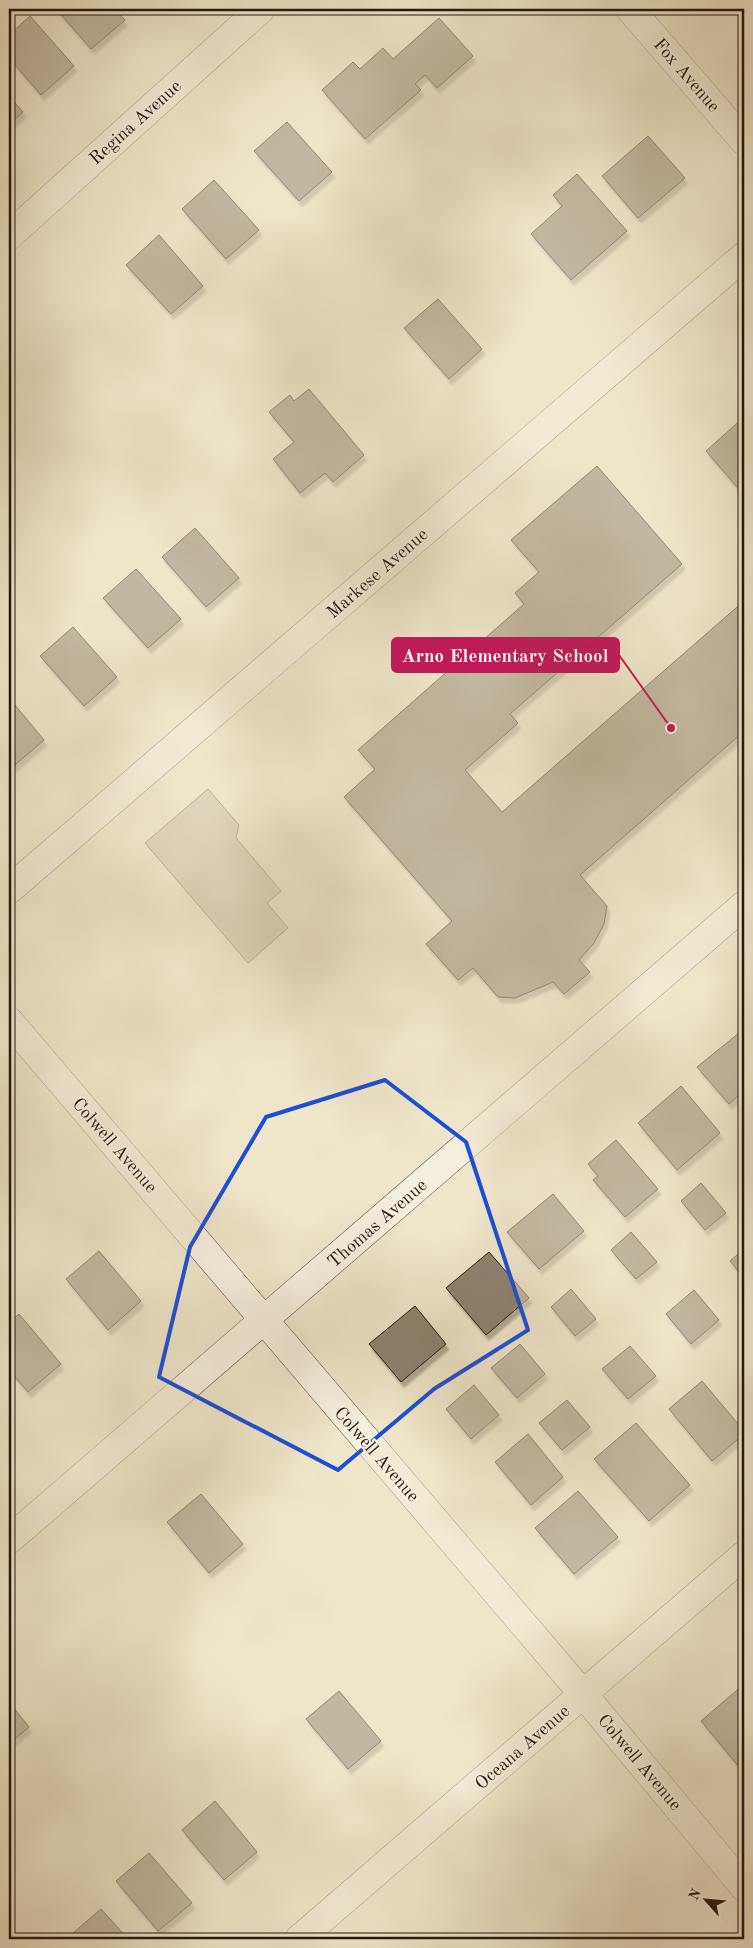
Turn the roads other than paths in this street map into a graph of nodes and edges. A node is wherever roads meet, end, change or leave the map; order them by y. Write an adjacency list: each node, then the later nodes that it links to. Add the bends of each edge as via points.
1 (261, 9): 4 (street, Regina Avenue)
2 (630, 9): 3 (street, Fox Avenue)
3 (744, 141)
4 (9, 236)
5 (744, 256): 6 (street, Markese Avenue)
6 (9, 890)
7 (744, 905): 9 (street, Thomas Avenue)
8 (9, 1022): 9 (street, Colwell Avenue)
9 (263, 1320): 10 (street, Thomas Avenue); 12 (street, Colwell Avenue)
10 (9, 1540)
11 (744, 1555): 12 (street, Oceana Avenue)
12 (583, 1694): 13 (street, Colwell Avenue); 14 (street, Oceana Avenue)
13 (744, 1887)
14 (299, 1939)

